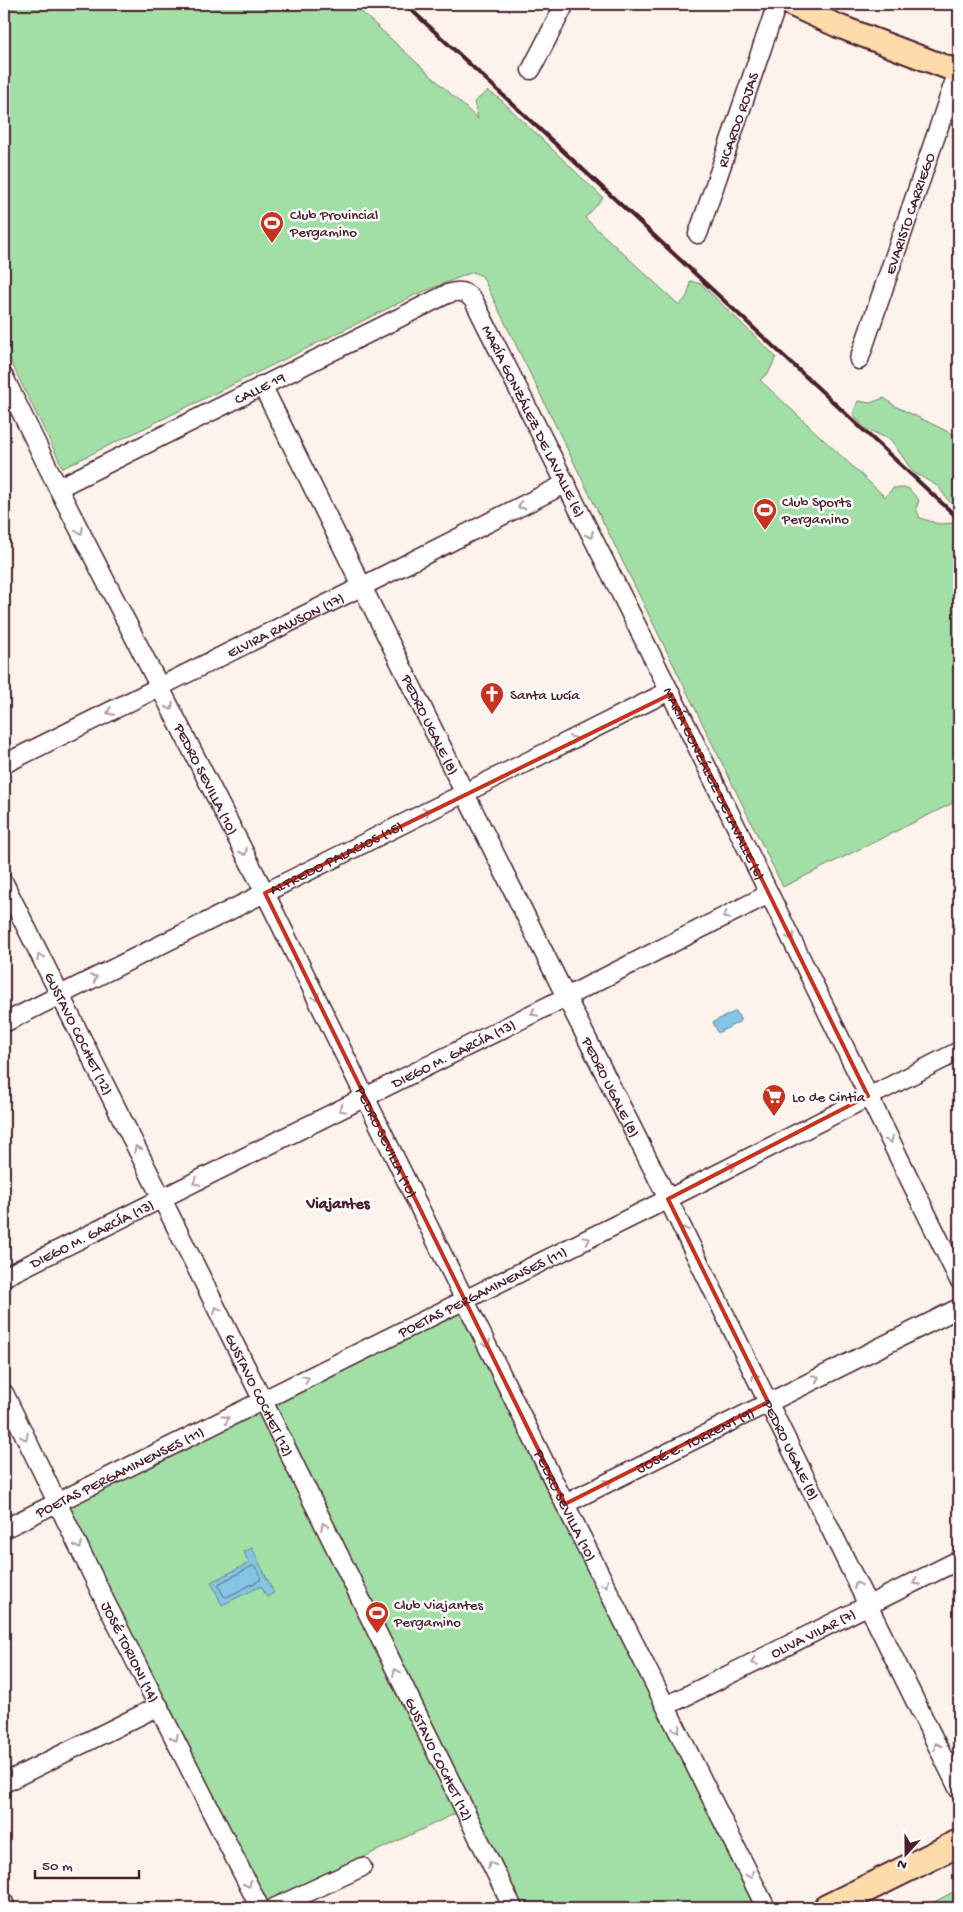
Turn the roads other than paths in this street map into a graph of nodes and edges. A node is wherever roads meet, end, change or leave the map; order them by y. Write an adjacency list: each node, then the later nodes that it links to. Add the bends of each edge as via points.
1 (565, 4): 4 (street)
2 (777, 4): 6 (street, RICARDO ROJAS)
3 (790, 4): 5 (main road, via 838,26)
4 (531, 70)
5 (959, 70): 8 (street, EVARISTO CARRIEGO)
6 (698, 234)
7 (462, 292): 10 (street, CALLE 19, via 447,294); 11 (street, MARÍA GONZÁLEZ DE LAVALLE (6), via 474,301)
8 (860, 360)
9 (4, 377): 12 (street, PEDRO SEVILLA (10))
10 (262, 385): 12 (street, CALLE 19); 13 (street, PEDRO UGALE (8))
11 (565, 484): 13 (street, ELVIRA RAWSON (17), one-way to 13); 15 (street, MARÍA GONZÁLEZ DE LAVALLE (6), one-way to 15)
12 (58, 488): 14 (street, PEDRO SEVILLA (10), one-way to 14)
13 (361, 588): 14 (street, ELVIRA RAWSON (17)); 17 (street, PEDRO UGALE (8))
14 (160, 687): 16 (street, ELVIRA RAWSON (17), one-way to 16); 19 (street, PEDRO SEVILLA (10), one-way to 19)
15 (670, 691): 17 (street, ALFREDO PALACIOS (15), one-way to 15); 20 (street, MARÍA GONZÁLEZ DE LAVALLE (6))
16 (4, 764)
17 (465, 792): 19 (street, ALFREDO PALACIOS (15), one-way to 17); 22 (street, PEDRO UGALE (8))
18 (4, 883): 21 (street, GUSTAVO COCHET (12), one-way to 18)
19 (265, 893): 21 (street, ALFREDO PALACIOS (15), one-way to 19); 26 (street, PEDRO SEVILLA (10), one-way to 26)
20 (769, 894): 22 (street, DIEGO M. GARCÍA (13), one-way to 22); 25 (street, MARÍA GONZÁLEZ DE LAVALLE (6), one-way to 25)
21 (60, 995): 23 (street, ALFREDO PALACIOS (15)); 27 (street, GUSTAVO COCHET (12), one-way to 21)
22 (566, 997): 26 (street, DIEGO M. GARCÍA (13), one-way to 26); 28 (street, PEDRO UGALE (8))
23 (4, 1023)
24 (959, 1051): 25 (street, POETAS PERGAMINENSES (11))
25 (868, 1096): 28 (street, POETAS PERGAMINENSES (11), one-way to 25); 30 (street, MARÍA GONZÁLEZ DE LAVALLE (6), one-way to 30)
26 (365, 1097): 27 (street, DIEGO M. GARCÍA (13), one-way to 27); 31 (street, PEDRO SEVILLA (10))
27 (162, 1199): 29 (street, DIEGO M. GARCÍA (13)); 34 (street, GUSTAVO COCHET (12), one-way to 27)
28 (668, 1199): 31 (street, POETAS PERGAMINENSES (11), one-way to 28); 35 (street, PEDRO UGALE (8), one-way to 28)
29 (4, 1277)
30 (959, 1280)
31 (465, 1300): 34 (street, POETAS PERGAMINENSES (11), one-way to 31); 37 (street, PEDRO SEVILLA (10), one-way to 37)
32 (959, 1308): 35 (street, JOSÉ E. TORRENT (9), one-way to 32)
33 (4, 1393): 36 (street, JOSÉ TORIONI (14), one-way to 36)
34 (262, 1400): 36 (street, POETAS PERGAMINENSES (11), one-way to 34); 51 (street, GUSTAVO COCHET (12), one-way to 34)
35 (768, 1402): 37 (street, JOSÉ E. TORRENT (9), one-way to 35); 40 (street, PEDRO UGALE (8), one-way to 35)
36 (57, 1502): 38 (street, POETAS PERGAMINENSES (11)); 41 (street, JOSÉ TORIONI (14), one-way to 41)
37 (565, 1504): 42 (street, PEDRO SEVILLA (10), one-way to 42)
38 (4, 1529)
39 (959, 1560): 40 (street, OLIVA VILAR (7), one-way to 40)
40 (868, 1606): 42 (street, OLIVA VILAR (7), one-way to 42); 44 (street, PEDRO UGALE (8), one-way to 40)
41 (159, 1706): 43 (street); 49 (street, JOSÉ TORIONI (14), one-way to 49)
42 (666, 1706): 52 (street, PEDRO SEVILLA (10), one-way to 52)
43 (4, 1782)
44 (959, 1790)
45 (959, 1843): 53 (highway)
46 (362, 1867): 50 (street)
47 (4, 1903): 48 (street)
48 (6, 1908)
49 (259, 1908)
50 (274, 1908)
51 (513, 1908)
52 (766, 1908)
53 (827, 1908)

